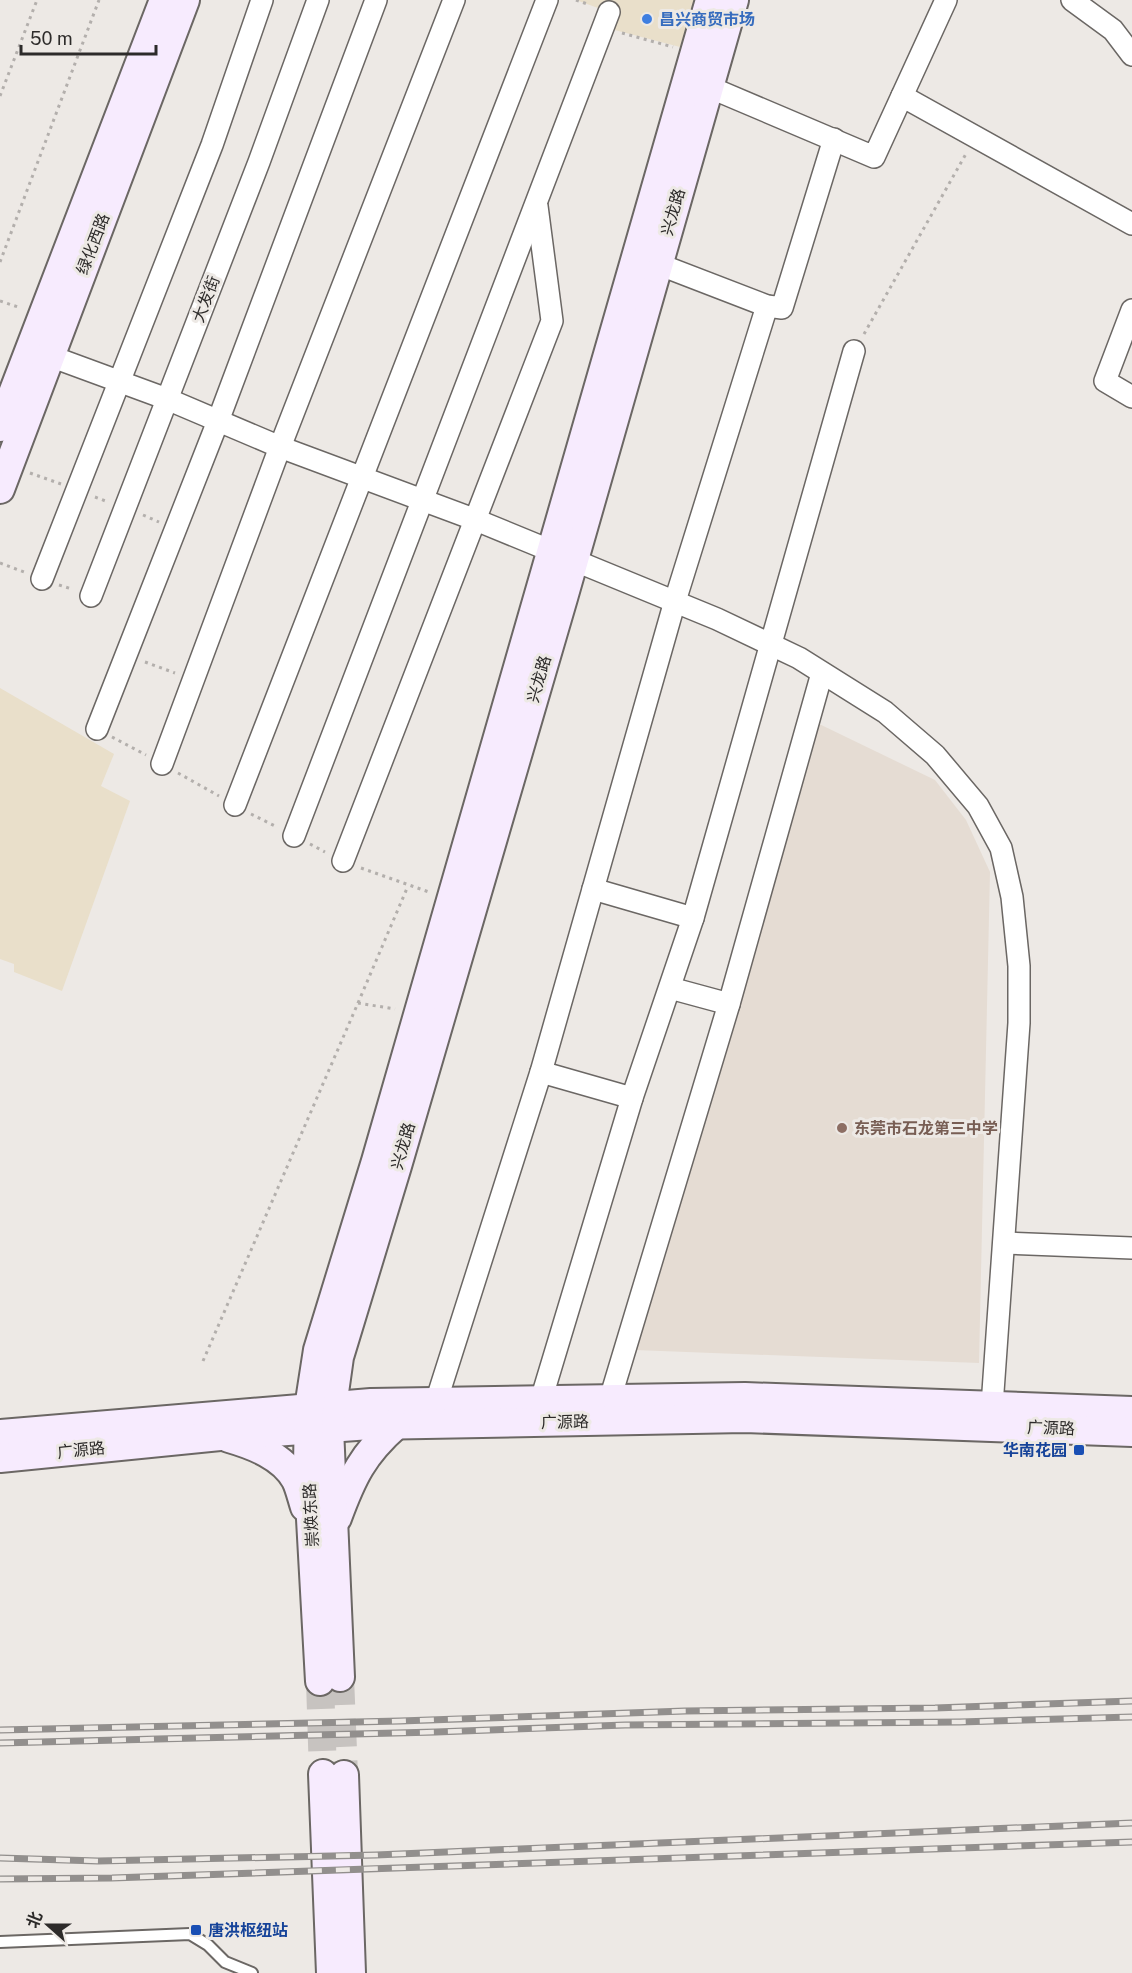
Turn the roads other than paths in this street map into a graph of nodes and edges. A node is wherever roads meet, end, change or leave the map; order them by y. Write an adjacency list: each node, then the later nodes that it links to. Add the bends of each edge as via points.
1 (164, 0): 28 (main road, 绿化西路)
2 (185, 0): 23 (main road, 绿化西路)
3 (262, 0): 24 (street, via 212,145)
4 (318, 0): 26 (street, 大发街)
5 (376, 0): 27 (street)
6 (454, 0): 29 (street)
7 (547, 0): 30 (street)
8 (710, 0): 34 (main road, 兴龙路)
9 (734, 0): 14 (main road, 兴龙路)
10 (946, 0): 15 (street)
11 (1072, 0): 13 (street, via 1113,30)
12 (606, 19): 17 (street)
13 (1132, 55)
14 (709, 87): 16 (street); 19 (main road, 兴龙路)
15 (902, 96): 16 (street, via 874,157); 18 (street)
16 (834, 139): 20 (street, via 782,308)
17 (536, 202): 32 (street); 33 (street, via 552,321)
18 (1132, 224)
19 (658, 264): 20 (street); 34 (main road, 兴龙路)
20 (767, 306): 37 (street)
21 (1132, 310): 25 (street, via 1105,381)
22 (854, 351): 38 (street)
23 (50, 356): 24 (street); 31 (main road, 绿化西路)
24 (120, 381): 26 (street); 35 (street)
25 (1132, 397)
26 (167, 399): 27 (street); 36 (street, 大发街)
27 (218, 421): 29 (street); 40 (street)
28 (0, 427)
29 (280, 447): 30 (street); 41 (street)
30 (362, 477): 32 (street); 42 (street)
31 (0, 489)
32 (422, 500): 33 (street); 43 (street)
33 (476, 520): 34 (street); 44 (street)
34 (562, 557): 37 (street); 53 (main road, 兴龙路, via 452,899 376,1161); 53 (main road, 兴龙路, via 397,1166)
35 (42, 579)
36 (91, 596)
37 (675, 602): 38 (street); 45 (street)
38 (770, 645): 39 (street); 46 (street)
39 (822, 673): 48 (street); 51 (street, via 885,712 935,755 978,806 1001,848 1012,897 1019,966 1019,1023)
40 (97, 729)
41 (162, 764)
42 (235, 805)
43 (294, 836)
44 (343, 861)
45 (593, 890): 46 (street); 49 (street)
46 (693, 918): 47 (street)
47 (670, 988): 48 (street); 50 (street)
48 (729, 1004): 54 (street)
49 (541, 1072): 50 (street); 56 (street)
50 (632, 1098): 55 (street)
51 (1004, 1243): 52 (street); 57 (street)
52 (1132, 1248)
53 (328, 1353): 59 (main road, 崇焕东路)
54 (610, 1399): 55 (main road, 广源路); 57 (main road, 广源路, via 745,1397)
55 (541, 1400): 56 (main road, 广源路)
56 (436, 1402): 59 (main road, 广源路)
57 (992, 1406): 58 (main road, 广源路)
58 (1132, 1412)
59 (320, 1418): 60 (main road, 广源路); 62 (main road, 广源路); 63 (main road, 广源路); 65 (main road, 崇焕东路)
60 (396, 1425): 61 (main road, 广源路, via 745,1418); 65 (main road, via 375,1444)
61 (1132, 1432)
62 (0, 1434)
63 (220, 1436): 64 (main road, 广源路); 65 (main road, via 254,1445 277,1459 295,1479)
64 (0, 1458)
65 (322, 1526): 66 (main road, 崇焕东路)
66 (330, 1679)
67 (0, 1942): 68 (lane, via 190,1934 225,1962)
68 (252, 1973)
69 (331, 1973): 70 (main road, via 333,1774)
70 (351, 1973)

